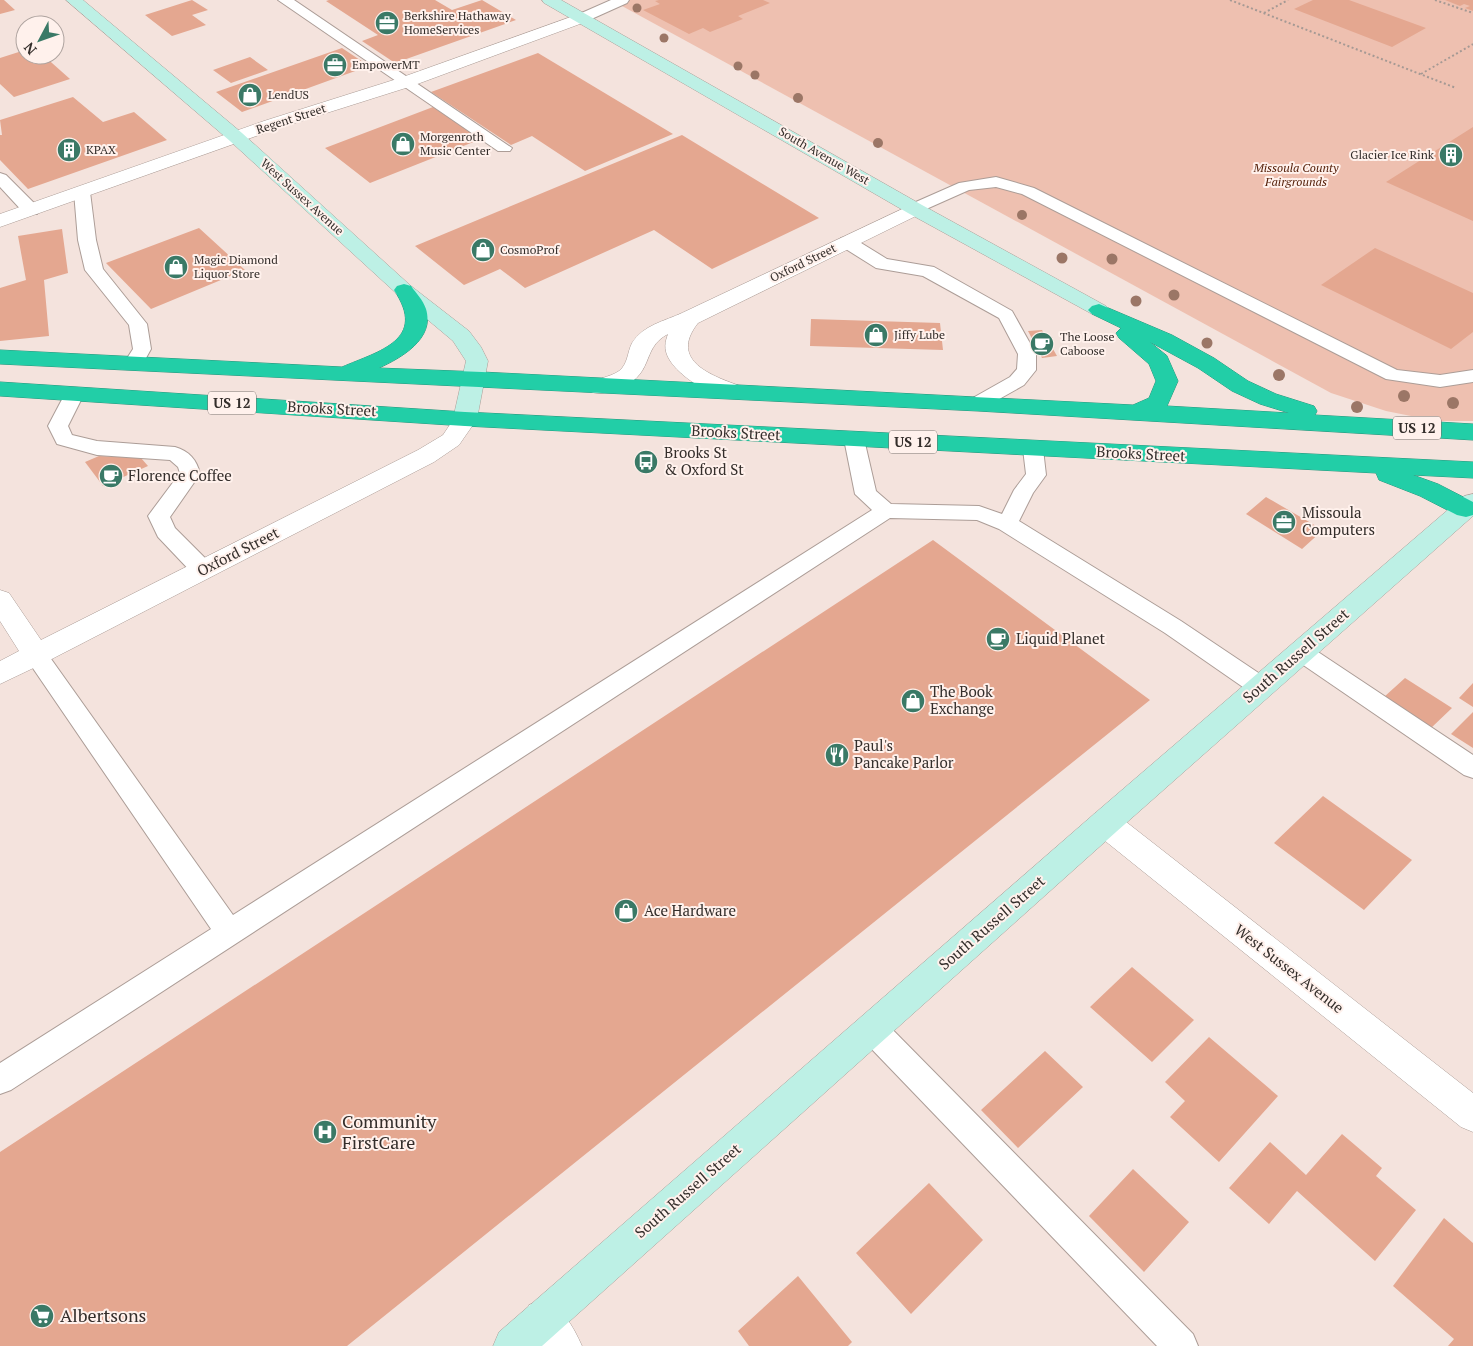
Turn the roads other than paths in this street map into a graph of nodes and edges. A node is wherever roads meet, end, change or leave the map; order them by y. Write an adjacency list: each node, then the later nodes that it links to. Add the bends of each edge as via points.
1 (74, 0): 7 (street, West Sussex Avenue)
2 (285, 0): 6 (lane)
3 (550, 0): 5 (street, South Avenue West)
4 (622, 0): 5 (lane)
5 (582, 18): 6 (street, Regent Street); 11 (street, South Avenue West)
6 (406, 82): 7 (street, Regent Street); 8 (lane)
7 (236, 137): 10 (street, Regent Street); 15 (street, West Sussex Avenue)
8 (504, 148)
9 (0, 178): 12 (lane)
10 (82, 192): 12 (street, Regent Street); 19 (lane, via 94,270 138,324 142,349)
11 (915, 208): 14 (street, Oxford Street); 16 (street, South Avenue West); 21 (lane, via 965,186 996,182 1028,191 1393,375 1440,381)
12 (31, 210): 13 (street, Regent Street)
13 (0, 221)
14 (847, 242): 17 (street, Oxford Street); 27 (lane, via 882,264 928,271 1006,315 1027,354 1026,370 1017,381)
15 (404, 290): 20 (highway, US 12, via 416,311 416,325 409,338 392,354 360,368); 22 (street, West Sussex Avenue, via 470,347 477,361)
16 (1099, 310): 28 (highway, via 1159,361 1167,381 1158,403); 30 (highway, via 1164,340 1240,386 1268,399)
17 (690, 318): 23 (street, Oxford Street / US 12, via 648,338 641,347 636,365 628,374 621,380); 25 (street, via 679,332 675,344 679,360 697,376)
18 (0, 357): 19 (highway, US 12)
19 (134, 363): 20 (highway, US 12)
20 (337, 373): 22 (highway, US 12)
21 (1473, 376)
22 (474, 380): 23 (highway, US 12); 29 (street, West Sussex Avenue)
23 (599, 387): 25 (highway, US 12)
24 (0, 389): 26 (highway, Brooks Street / US 12)
25 (736, 392): 27 (highway, US 12)
26 (74, 394): 29 (highway, Brooks Street / US 12); 39 (lane, via 58,426 64,439 96,448 175,454 188,464 190,474 160,516 166,532)
27 (978, 403): 28 (highway, US 12)
28 (1138, 411): 30 (highway, US 12)
29 (465, 419): 32 (highway, Brooks Street / US 12); 39 (street, Oxford Street, via 451,440 434,452)
30 (1361, 425): 31 (highway, US 12)
31 (1473, 432)
32 (854, 439): 33 (highway, Brooks Street / US 12); 37 (lane, via 866,494)
33 (1033, 449): 34 (highway, Brooks Street / US 12); 38 (lane, via 1036,475 1024,490)
34 (1362, 466): 35 (highway, Brooks Street / US 12); 36 (highway)
35 (1473, 470)
36 (1470, 508): 41 (street, South Russell Street)
37 (886, 512): 38 (lane, via 979,512); 47 (lane)
38 (1008, 524): 44 (lane, via 1173,627)
39 (203, 570): 42 (street, Oxford Street)
40 (0, 600): 42 (street)
41 (1301, 652): 44 (street, South Russell Street); 45 (lane)
42 (36, 655): 43 (street, Oxford Street); 47 (lane)
43 (0, 673)
44 (1260, 687): 46 (street, South Russell Street)
45 (1473, 768)
46 (1105, 823): 48 (street, South Russell Street); 50 (street, West Sussex Avenue)
47 (229, 933): 49 (lane)
48 (872, 1029): 51 (street, South Russell Street); 53 (lane)
49 (0, 1080)
50 (1473, 1115)
51 (553, 1332): 52 (street, South Russell Street)
52 (513, 1346)
53 (1181, 1346)

